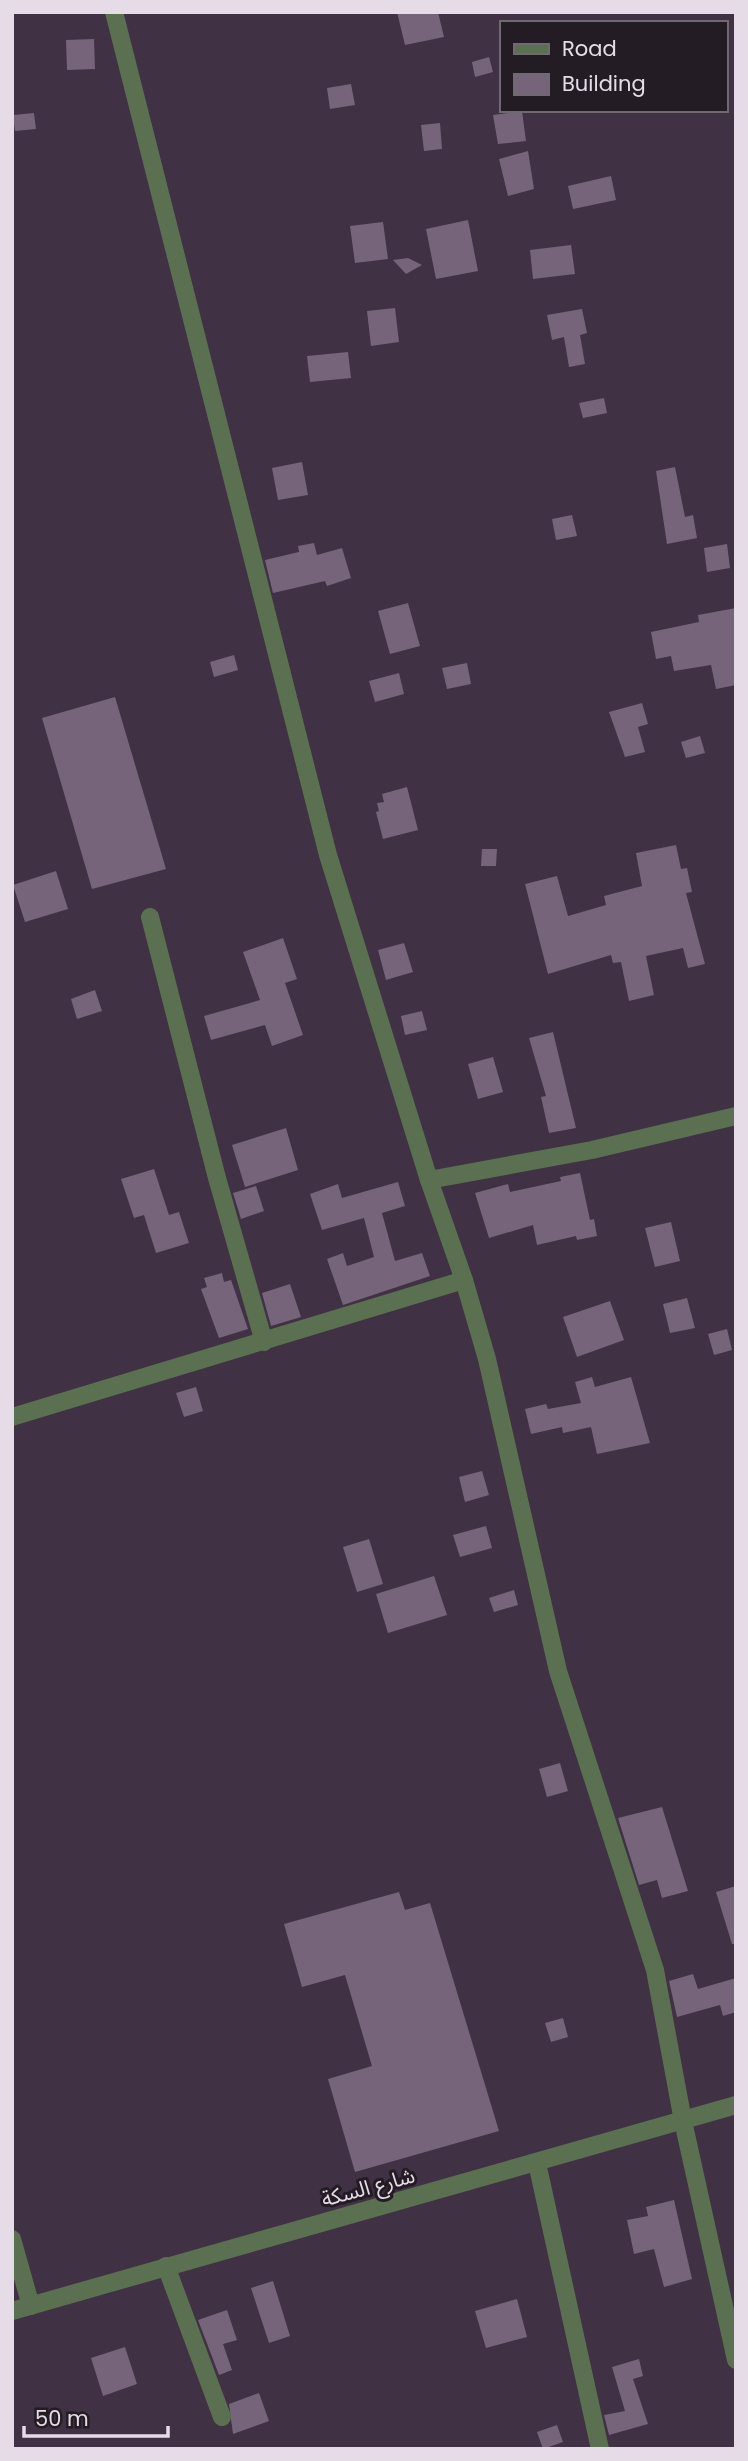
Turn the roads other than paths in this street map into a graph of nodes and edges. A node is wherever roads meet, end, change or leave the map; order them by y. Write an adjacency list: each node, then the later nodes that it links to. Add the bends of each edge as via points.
1 (114, 12): 4 (street, via 328,855)
2 (150, 917): 6 (street)
3 (736, 1116): 4 (street, via 592,1150)
4 (429, 1180): 5 (street)
5 (464, 1280): 6 (street); 9 (street, via 487,1359 558,1671 655,1970)
6 (264, 1342): 7 (street)
7 (12, 1417)
8 (736, 2105): 9 (street, شارع السكة)
9 (683, 2121): 10 (street, شارع السكة); 15 (street)
10 (537, 2163): 12 (street, شارع السكة); 17 (street)
11 (12, 2239): 13 (street)
12 (166, 2266): 13 (street, شارع السكة); 16 (street)
13 (31, 2306): 14 (street, شارع السكة)
14 (12, 2311)
15 (736, 2360)
16 (222, 2417)
17 (600, 2449)

